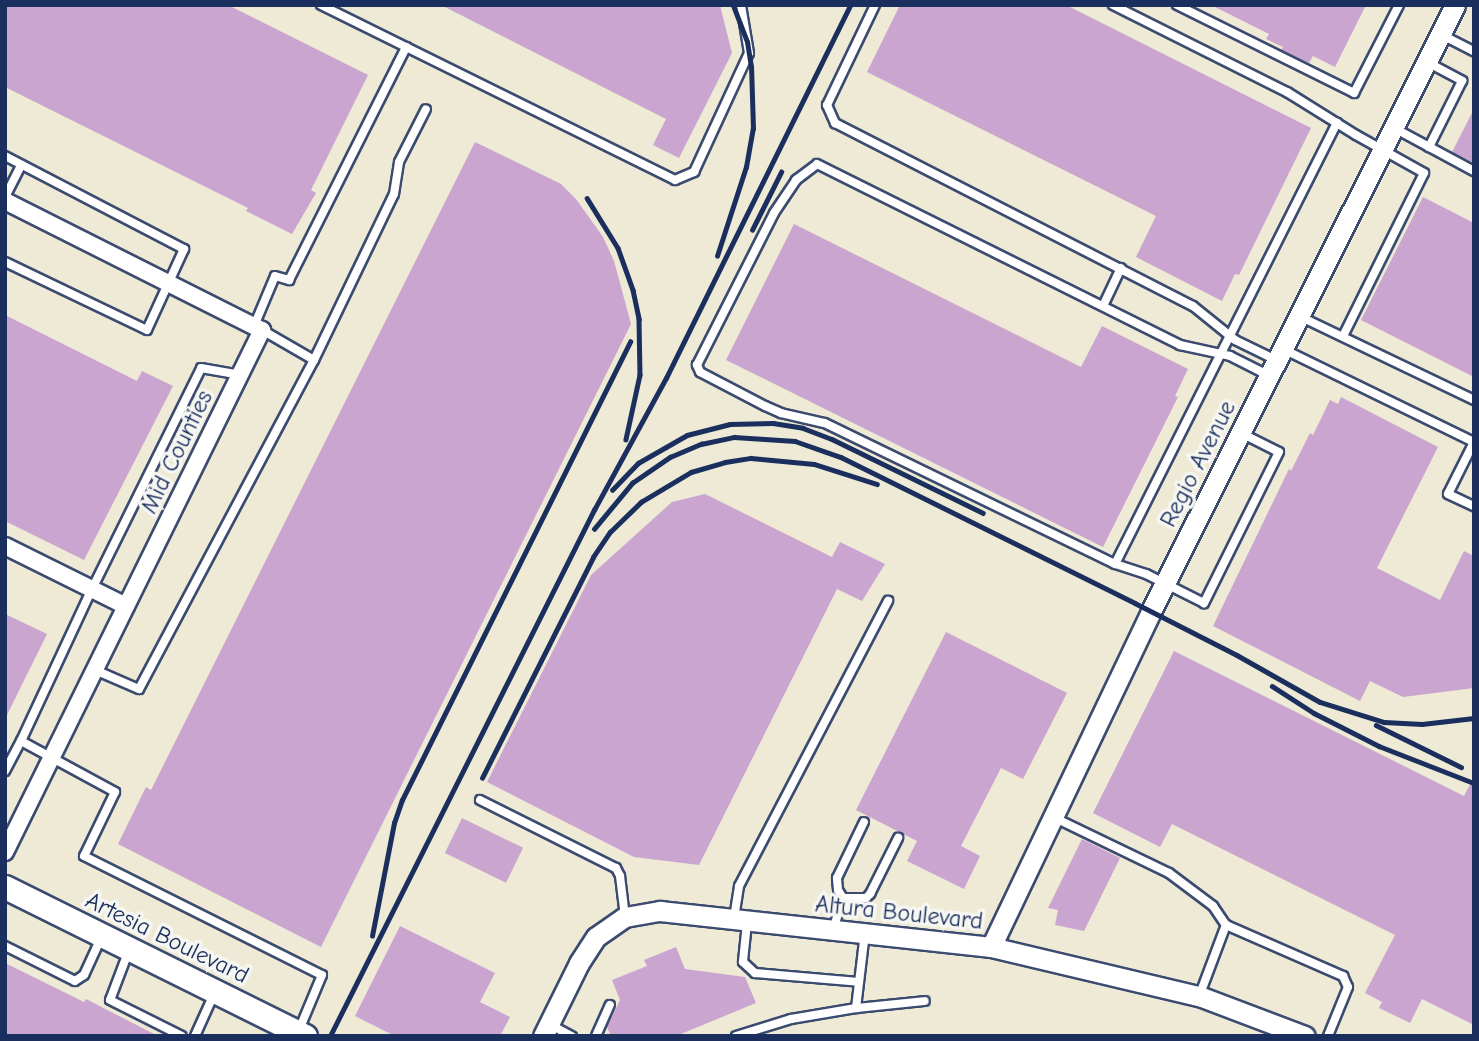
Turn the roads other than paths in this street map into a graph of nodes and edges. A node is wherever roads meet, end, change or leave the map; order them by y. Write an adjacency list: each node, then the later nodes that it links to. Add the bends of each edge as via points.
1 (321, 5): 9 (lane)
2 (741, 5): 9 (lane, via 749,53 695,172 676,180)
3 (875, 5): 22 (lane, via 827,105 835,123)
4 (1113, 5): 13 (lane, via 1287,92)
5 (1177, 5): 6 (lane, via 1354,93)
6 (1399, 5)
7 (1455, 5): 8 (street, Regio Avenue)
8 (1441, 34): 10 (lane); 11 (street, Regio Avenue)
9 (406, 47): 26 (lane, via 289,280 275,276)
10 (1474, 51)
11 (1427, 62): 14 (street, Regio Avenue); 15 (lane, via 1462,81)
12 (426, 109): 30 (lane, via 399,162 394,194)
13 (1337, 123): 16 (lane); 28 (lane)
14 (1394, 128): 15 (lane); 16 (street, Regio Avenue)
15 (1429, 147): 19 (lane)
16 (1382, 150): 25 (street, Regio Avenue); 27 (lane, via 1424,173)
17 (5, 156): 18 (lane)
18 (21, 165): 20 (lane); 23 (lane, via 184,249)
19 (1474, 171)
20 (5, 199): 23 (street)
21 (5, 261): 23 (lane, via 146,330)
22 (1121, 268): 24 (lane); 28 (lane, via 1200,310)
23 (169, 283): 26 (street)
24 (1103, 306): 29 (lane, via 1180,345); 38 (lane, via 817,164 796,180 775,213 697,365 700,372 765,406 824,423)
25 (1299, 316): 27 (lane); 31 (street, Regio Avenue)
26 (258, 328): 30 (lane); 32 (street, Mid Counties)
27 (1343, 336): 33 (lane)
28 (1230, 337): 29 (lane); 31 (lane)
29 (1221, 354): 31 (lane); 38 (lane)
30 (314, 360): 43 (lane, via 139,689)
31 (1277, 362): 34 (street, Regio Avenue); 35 (lane)
32 (240, 375): 40 (lane, via 201,368); 42 (street, Mid Counties)
33 (1474, 400)
34 (1241, 433): 39 (street, Regio Avenue); 39 (lane, via 1279,452 1204,603)
35 (1474, 442): 36 (lane, via 1448,494)
36 (1474, 506)
37 (5, 546): 40 (street)
38 (1115, 564): 39 (lane)
39 (1165, 583): 48 (street, Regio Avenue)
40 (92, 589): 42 (street); 44 (lane)
41 (888, 601): 55 (lane, via 739,886)
42 (127, 606): 43 (street, Mid Counties)
43 (95, 670): 45 (street, Mid Counties)
44 (22, 741): 45 (lane); 46 (lane)
45 (52, 757): 51 (street, Mid Counties); 70 (lane, via 115,792 84,856 322,975)
46 (5, 772)
47 (480, 800): 54 (lane, via 616,868)
48 (1053, 817): 56 (lane, via 1169,873 1213,906); 61 (street, Regio Avenue)
49 (864, 822): 53 (lane, via 836,878)
50 (898, 838): 53 (lane, via 870,894)
51 (5, 852)
52 (5, 887): 59 (main road, Artesia Boulevard)
53 (843, 898): 57 (lane)
54 (625, 917): 55 (street, Altura Boulevard, via 660,911); 69 (street, Altura Boulevard, via 604,929 587,947)
55 (740, 922): 57 (street, Altura Boulevard); 63 (lane, via 743,962 755,973)
56 (1226, 925): 65 (lane); 77 (lane, via 1343,976 1348,987)
57 (833, 930): 58 (street, Altura Boulevard)
58 (865, 933): 61 (street, Altura Boulevard); 63 (lane)
59 (102, 935): 60 (lane, via 84,975 75,981); 62 (main road, Artesia Boulevard)
60 (5, 946)
61 (990, 947): 65 (street, Altura Boulevard)
62 (130, 949): 64 (main road, Artesia Boulevard); 71 (lane, via 110,1000)
63 (859, 982): 68 (lane)
64 (216, 991): 70 (main road, Artesia Boulevard); 72 (lane)
65 (1199, 996): 76 (street, Altura Boulevard)
66 (925, 1001): 68 (lane)
67 (610, 1005): 74 (lane)
68 (856, 1008): 75 (lane, via 791,1019)
69 (546, 1030): 73 (lane)
70 (300, 1035)
71 (182, 1036)
72 (195, 1036)
73 (572, 1036)
74 (596, 1036)
75 (736, 1036)
76 (1305, 1036)
77 (1328, 1036)

